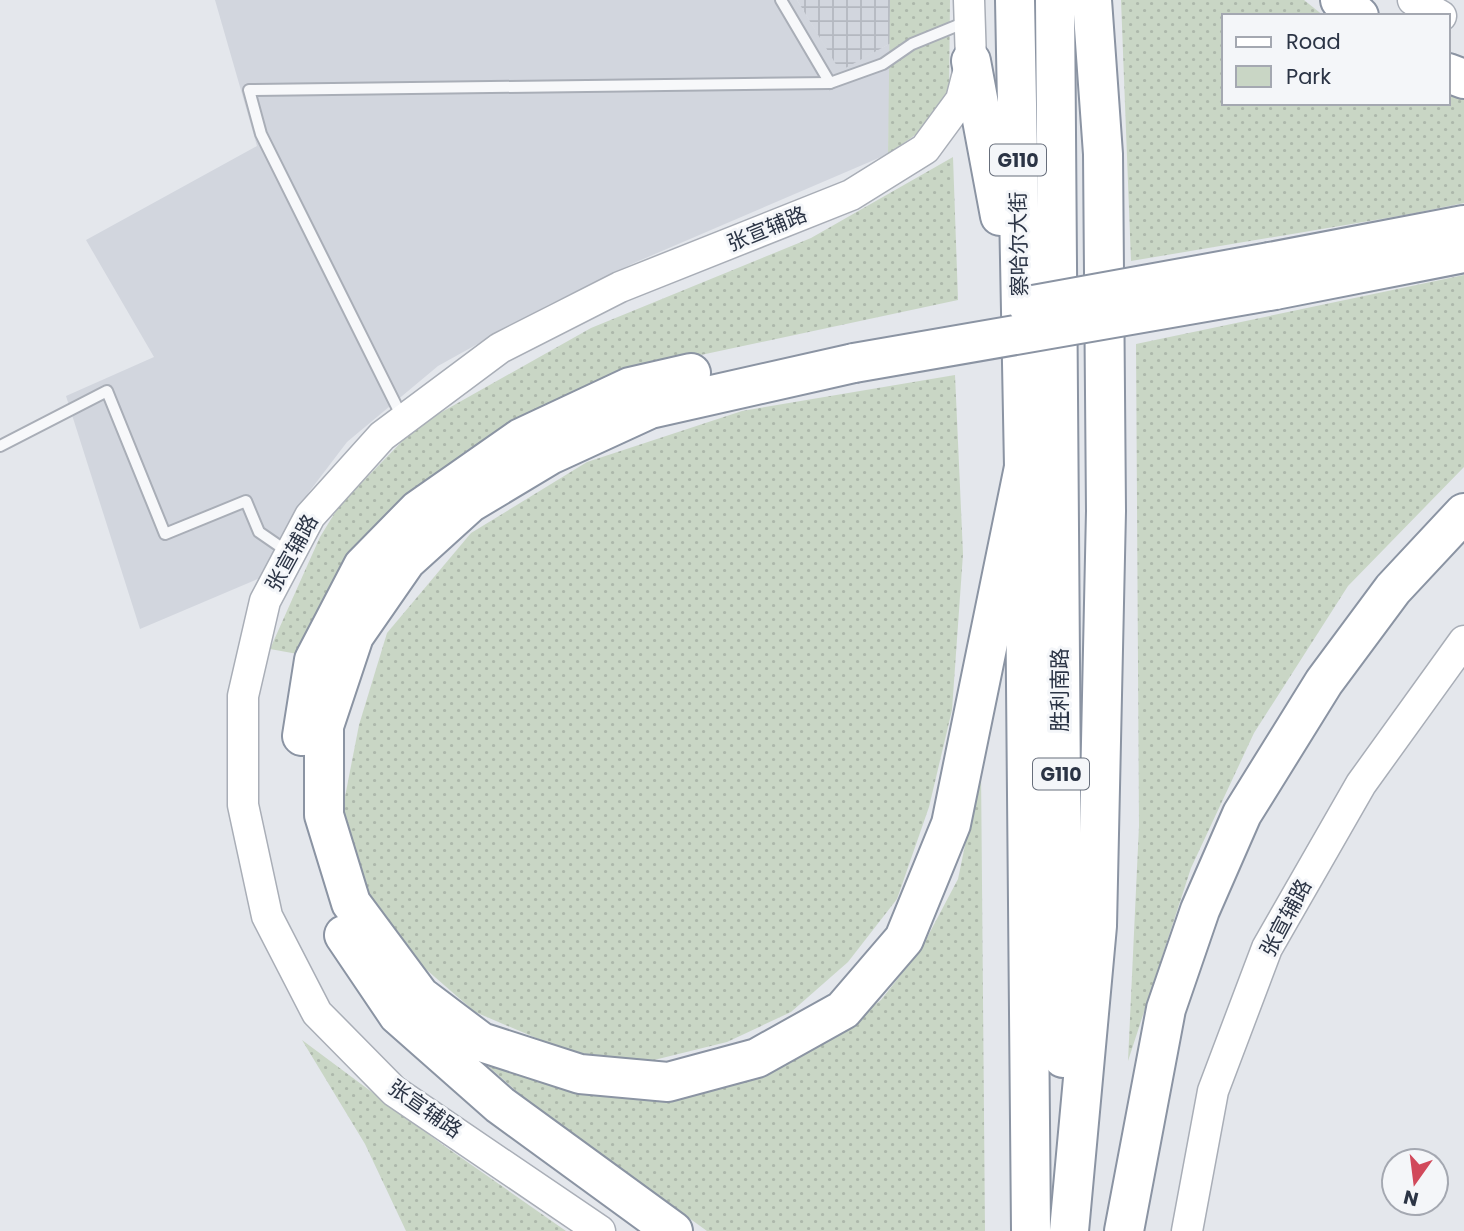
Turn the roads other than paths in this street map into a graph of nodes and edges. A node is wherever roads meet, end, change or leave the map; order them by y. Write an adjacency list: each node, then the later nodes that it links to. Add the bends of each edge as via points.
1 (781, 0): 11 (lane)
2 (1015, 0): 15 (highway, 察哈尔大街 / G110)
3 (1055, 0): 15 (highway, 察哈尔大街 / G110)
4 (1093, 0): 26 (highway, via 1102,154 1105,539 1097,926)
5 (1340, 0): 8 (highway)
6 (1413, 0): 9 (main road)
7 (970, 10): 10 (main road, 张宣辅路); 11 (lane, via 883,64)
8 (1357, 14)
9 (1438, 14)
10 (971, 61): 15 (highway); 17 (main road, 张宣辅路, via 961,100 925,149 914,156 851,195 620,287 500,348)
11 (830, 82): 17 (lane, via 249,90 261,134)
12 (1464, 225): 14 (highway)
13 (1464, 253): 14 (highway)
14 (1273, 276): 16 (highway, bridge)
15 (1039, 319): 19 (highway, 胜利南路 / G110); 26 (highway, 胜利南路 / G110)
16 (852, 351): 19 (highway, via 650,410 550,456 470,503 406,561 354,636 324,726 324,815 351,903 420,996 481,1042 580,1074 668,1082 757,1058 844,1010 904,939 951,824); 24 (highway, via 630,387 521,438 418,510 363,566 314,660 299,750 304,831 336,924 398,1015 500,1105)
17 (403, 420): 21 (main road, 张宣辅路, via 382,436 310,516)
18 (0, 446): 21 (lane, via 107,391 165,534 247,501 259,532)
19 (1024, 467): 25 (highway, 胜利南路 / G110)
20 (1464, 513): 27 (highway, via 1393,589 1324,682 1242,814 1200,910 1166,1009)
21 (290, 554): 23 (main road, 张宣辅路, via 265,601 243,696 243,806 267,916 317,1013 394,1091)
22 (1464, 640): 28 (main road, 张宣辅路, via 1361,783 1267,948 1213,1091)
23 (600, 1231)
24 (673, 1231)
25 (1031, 1231)
26 (1067, 1231)
27 (1124, 1231)
28 (1187, 1231)

